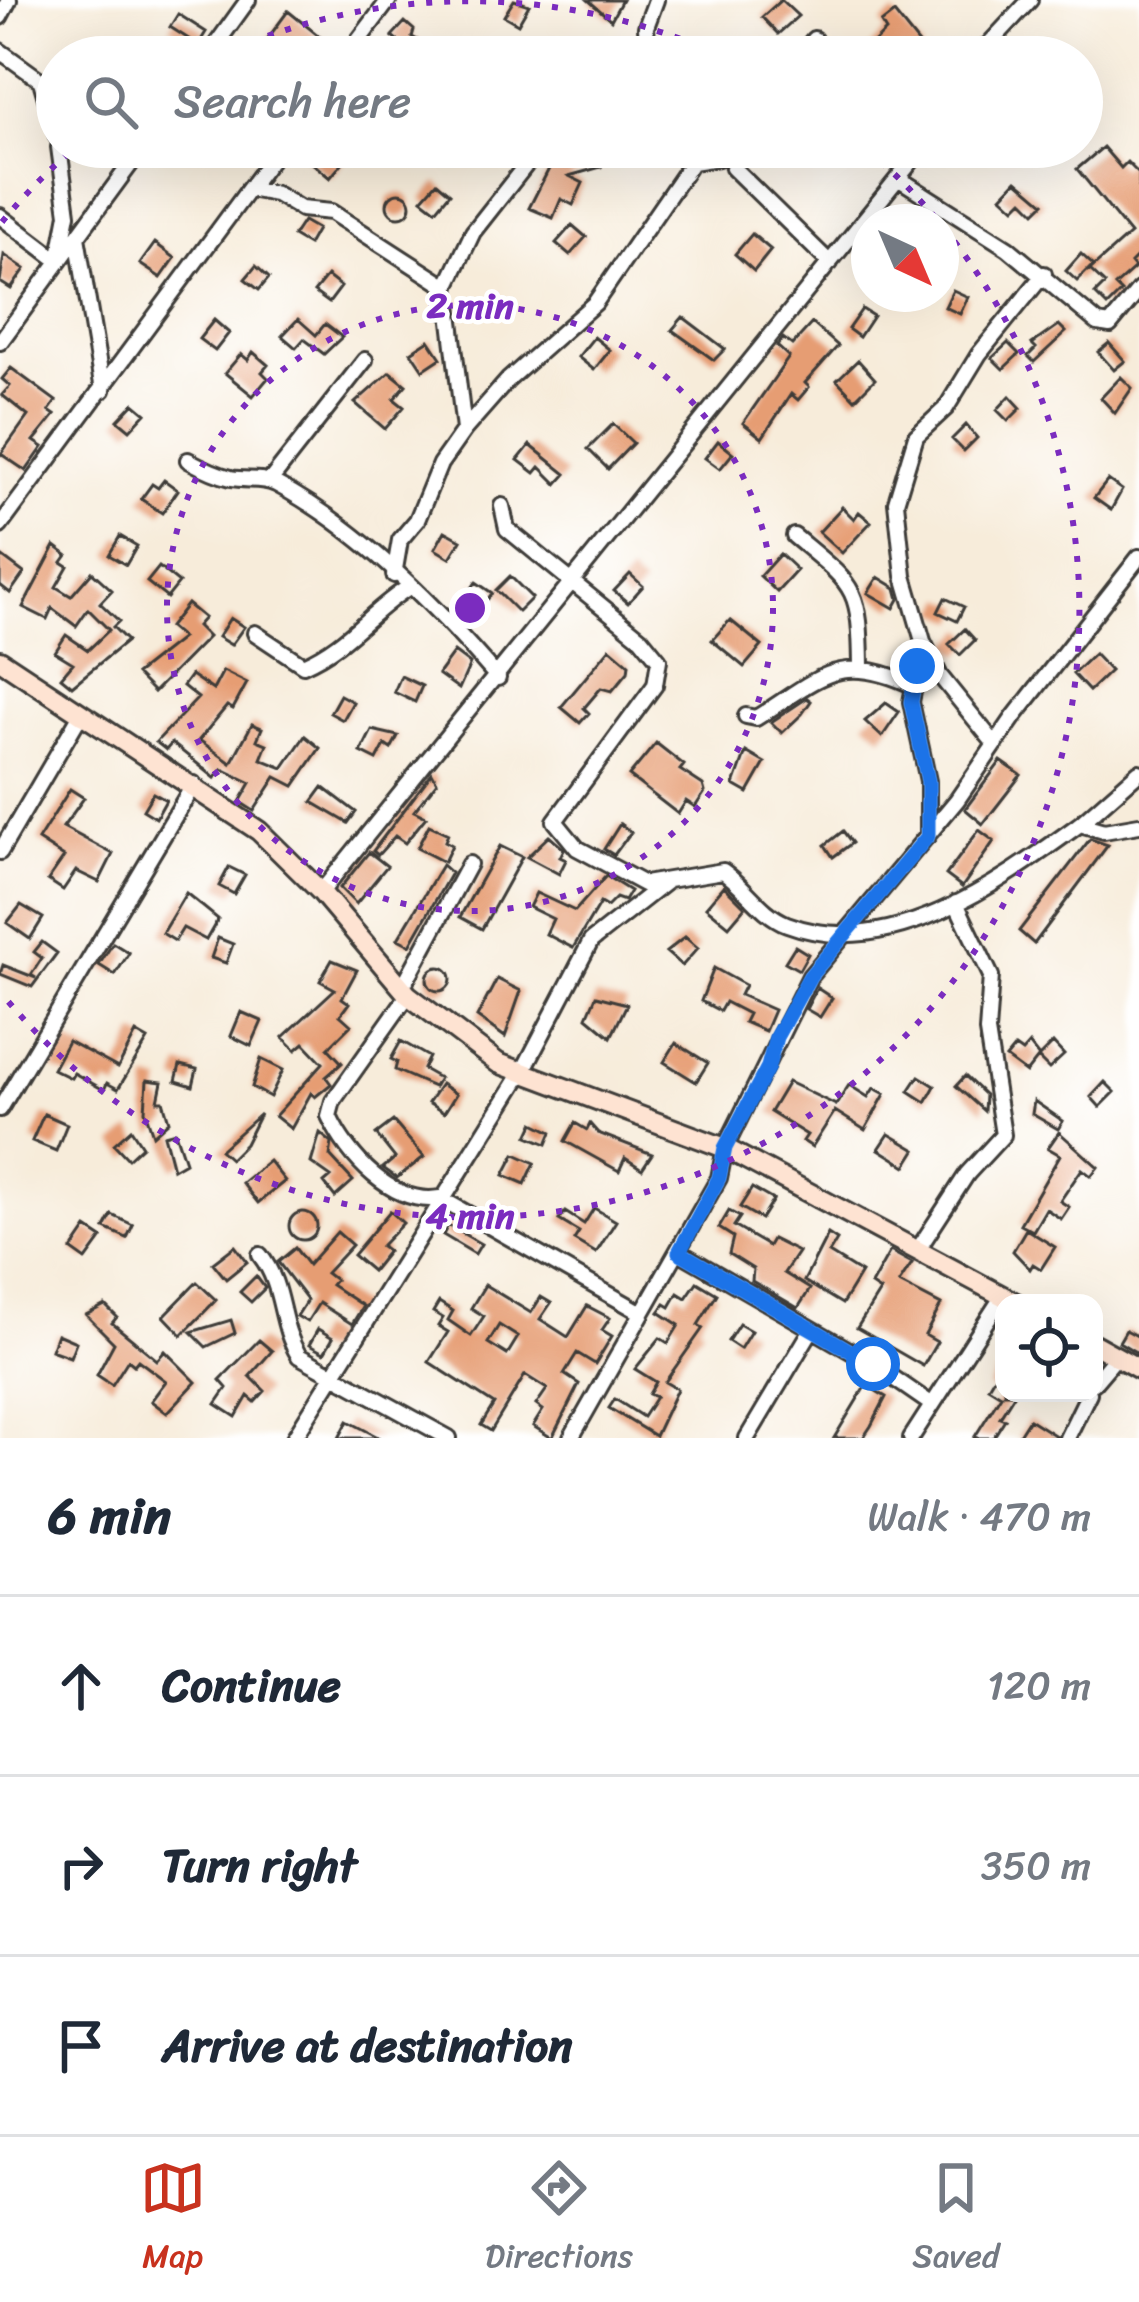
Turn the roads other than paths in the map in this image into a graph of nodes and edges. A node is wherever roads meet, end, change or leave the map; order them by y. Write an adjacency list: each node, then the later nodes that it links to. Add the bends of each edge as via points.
1 (9, 0): 6 (street)
2 (248, 0): 7 (street)
3 (656, 0): 9 (street)
4 (1030, 0): 10 (street)
5 (382, 3): 8 (street)
6 (0, 17)
7 (222, 36)
8 (360, 36)
9 (647, 36)
10 (997, 36)
11 (0, 50): 12 (street)
12 (36, 77)
13 (62, 168): 24 (street, via 68,214)
14 (126, 168): 23 (street)
15 (264, 168): 21 (street)
16 (523, 168): 27 (street, via 472,232)
17 (688, 168): 32 (street, via 595,303)
18 (733, 168): 25 (street)
19 (909, 168): 20 (street)
20 (901, 180): 25 (street); 26 (street)
21 (249, 189): 27 (street, via 331,212); 31 (street)
22 (0, 217): 24 (street)
23 (76, 237): 24 (street); 31 (street)
24 (59, 261): 29 (street)
25 (830, 263): 40 (street)
26 (1044, 274): 28 (street, via 1110,325); 43 (street, via 908,454 896,514)
27 (447, 287): 32 (street)
28 (1139, 290)
29 (0, 342)
30 (365, 360): 34 (street)
31 (103, 390): 36 (street)
32 (464, 430): 39 (street, via 400,540)
33 (188, 460): 34 (street, via 232,478)
34 (270, 481): 39 (street, via 362,538)
35 (502, 506): 40 (street, via 508,529)
36 (0, 526)
37 (794, 536): 45 (street, via 858,600)
38 (1139, 557): 50 (street)
39 (394, 574): 41 (street)
40 (574, 582): 46 (street); 58 (street, via 659,660 655,685 555,821 578,848 611,867 644,884)
41 (409, 587): 42 (street, via 349,641 303,665); 46 (street)
42 (255, 633)
43 (923, 641): 47 (street); 50 (street, via 940,676)
44 (0, 660): 48 (main road)
45 (861, 666): 47 (street); 49 (street)
46 (498, 678): 59 (street)
47 (914, 686): 55 (street)
48 (81, 713): 52 (main road); 56 (street)
49 (746, 716)
50 (995, 744): 55 (street)
51 (1139, 772): 53 (street)
52 (194, 784): 59 (main road, via 259,831); 64 (street)
53 (1081, 824): 54 (street, via 1104,831); 60 (street)
54 (1139, 825)
55 (928, 836): 61 (street)
56 (0, 852)
57 (469, 864): 62 (street)
58 (666, 882): 61 (street, via 723,871 768,914); 63 (street, via 591,941)
59 (321, 892): 62 (main road)
60 (956, 904): 61 (street); 67 (street, via 991,976 987,1031 1004,1135)
61 (843, 939): 65 (street, via 793,1006)
62 (405, 992): 63 (main road, via 470,1045); 66 (street, via 329,1116 371,1173 420,1202)
63 (524, 1071): 65 (main road); 66 (street)
64 (0, 1109)
65 (725, 1148): 67 (main road); 68 (street, via 719,1178)
66 (440, 1198): 71 (street); 78 (street)
67 (917, 1251): 70 (main road)
68 (679, 1252): 71 (street); 73 (street)
69 (260, 1255): 78 (street, via 281,1288 286,1334 299,1356)
70 (998, 1294)
71 (642, 1313): 83 (street)
72 (995, 1319): 80 (street)
73 (812, 1329): 80 (street); 84 (street)
74 (1103, 1349): 75 (main road)
75 (1117, 1356): 76 (main road); 77 (street)
76 (1139, 1369)
77 (1103, 1372)
78 (337, 1373): 81 (street); 82 (street)
79 (1085, 1402): 86 (street)
80 (931, 1404): 85 (street)
81 (294, 1438)
82 (448, 1438)
83 (572, 1438)
84 (747, 1438)
85 (910, 1438)
86 (1067, 1438)

